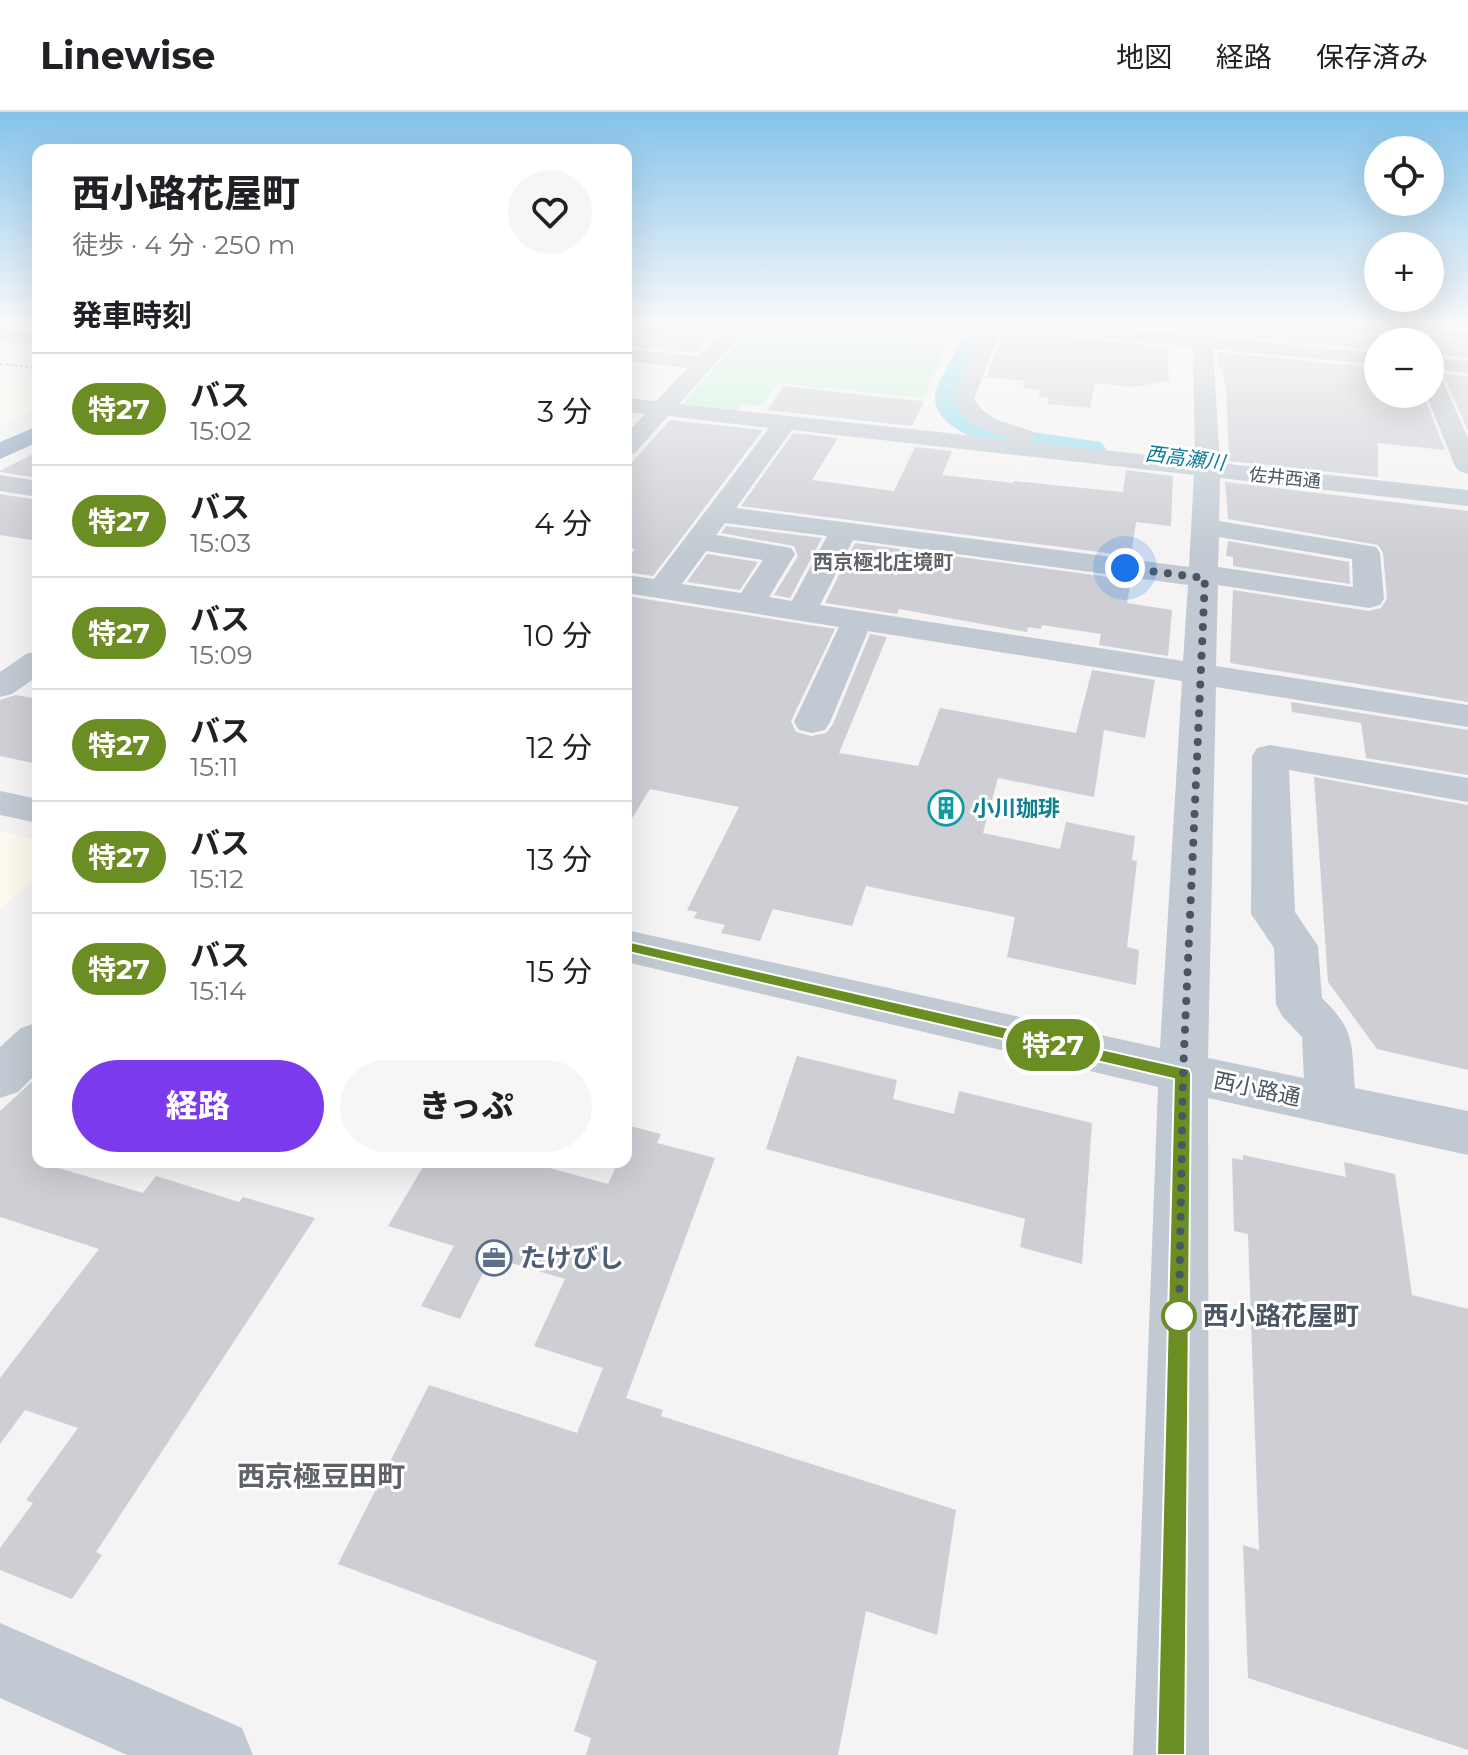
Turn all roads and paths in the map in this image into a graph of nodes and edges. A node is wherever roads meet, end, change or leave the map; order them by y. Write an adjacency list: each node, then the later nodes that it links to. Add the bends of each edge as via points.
1 (655, 401): 9 (street)
2 (676, 401): 6 (street, 佐井西通)
3 (964, 401): 14 (street, via 970,413 1008,432)
4 (1205, 401): 14 (street)
5 (1444, 405): 11 (street)
6 (786, 422): 14 (street, 佐井西通, via 919,430); 20 (street)
7 (32, 423): 10 (highway)
8 (32, 436): 12 (highway)
9 (632, 438)
10 (0, 439)
11 (1463, 442): 13 (street)
12 (0, 452)
13 (1468, 466)
14 (1207, 480): 16 (street); 18 (street, 佐井西通); 19 (street); 23 (street); 23 (street, via 1366,553 1369,599)
15 (0, 483): 17 (street)
16 (1468, 484)
17 (32, 488)
18 (1468, 498)
19 (1262, 510)
20 (719, 514): 21 (street); 22 (street)
21 (844, 530): 23 (street); 27 (street)
22 (698, 541): 25 (street); 26 (street, via 781,554)
23 (1205, 576): 30 (street)
24 (632, 585): 25 (street)
25 (662, 590): 26 (street)
26 (749, 605): 27 (street)
27 (801, 613): 28 (street)
28 (856, 623): 30 (street); 32 (street, via 817,709)
29 (32, 665): 31 (street)
30 (1199, 675): 33 (street); 39 (street)
31 (0, 687)
32 (859, 702)
33 (1468, 716)
34 (1468, 790): 41 (street, via 1270,756 1273,914 1296,946 1299,1004 1326,1031)
35 (0, 803): 36 (street)
36 (32, 810)
37 (632, 947): 39 (street, 西小路通)
38 (32, 1047): 40 (street)
39 (1183, 1074): 41 (street, 西小路通); 45 (street)
40 (0, 1078)
41 (1331, 1105): 42 (street, 西小路通)
42 (1468, 1133)
43 (0, 1660): 44 (street)
44 (215, 1755)
45 (1171, 1755)

